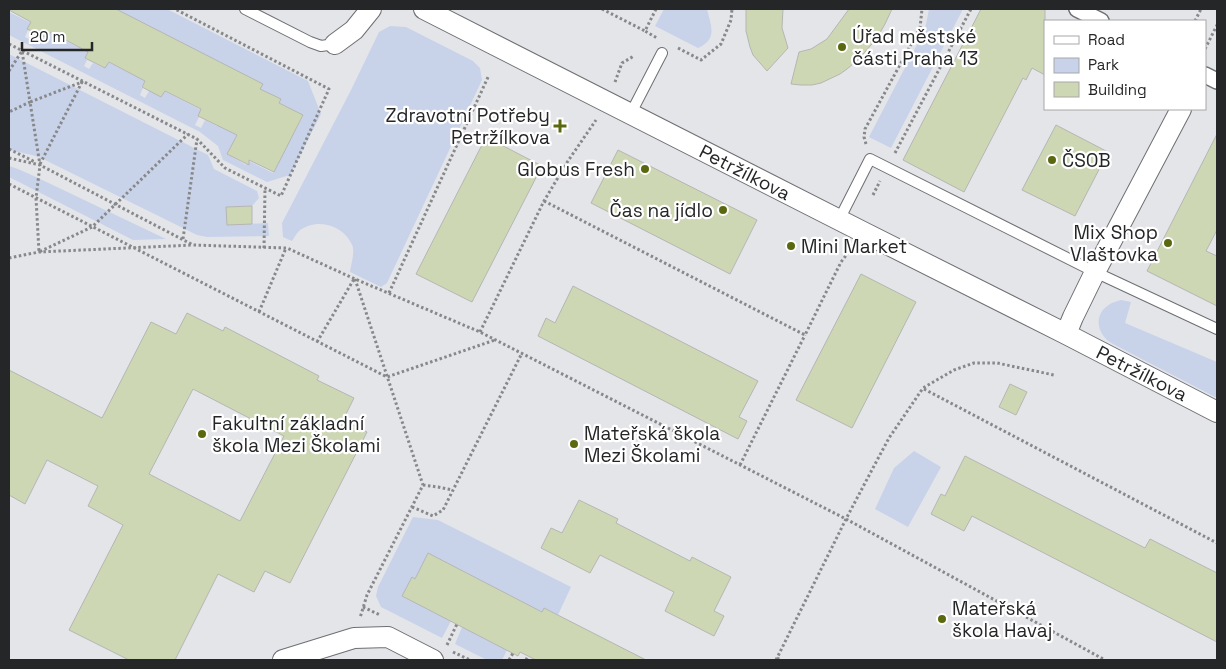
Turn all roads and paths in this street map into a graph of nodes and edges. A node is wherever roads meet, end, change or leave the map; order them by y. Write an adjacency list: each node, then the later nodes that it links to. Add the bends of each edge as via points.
1 (175, 9): 42 (path, via 329,89 280,196)
2 (245, 9): 18 (lane, via 310,42 321,46)
3 (371, 9): 18 (street, via 354,30)
4 (424, 9): 32 (street, Petržílkova)
5 (602, 9): 15 (path)
6 (656, 9): 15 (path)
7 (732, 9): 20 (path, via 721,44 700,60)
8 (922, 9): 33 (path, via 920,28)
9 (971, 9): 38 (path)
10 (1077, 9): 12 (street)
11 (1202, 9): 13 (path)
12 (1099, 20)
13 (1196, 20)
14 (1217, 25): 19 (path)
15 (645, 31): 16 (path, via 661,40)
16 (658, 42)
17 (9, 44): 21 (path)
18 (335, 44)
19 (1206, 46)
20 (677, 48)
21 (22, 51): 24 (path); 26 (path); 28 (path)
22 (662, 53): 32 (lane)
23 (634, 56): 27 (path, via 622,63)
24 (9, 71)
25 (489, 75): 59 (path)
26 (82, 82): 28 (path); 34 (path); 39 (path)
27 (613, 87)
28 (30, 102): 30 (path); 39 (path)
29 (1180, 110): 57 (street)
30 (9, 112)
31 (600, 113): 45 (path)
32 (631, 113): 47 (street, Petržílkova)
33 (865, 129)
34 (188, 134): 35 (path); 46 (path)
35 (197, 138): 42 (path, via 225,168); 49 (path)
36 (9, 149): 39 (path)
37 (9, 158): 39 (path)
38 (892, 158)
39 (40, 165): 43 (path); 46 (path)
40 (881, 180): 44 (path)
41 (9, 184): 43 (path)
42 (265, 189): 53 (path)
43 (36, 198): 48 (path); 55 (path)
44 (872, 198)
45 (544, 200): 62 (path); 64 (path)
46 (116, 205): 48 (path); 49 (path)
47 (839, 220): 57 (lane, via 870,159); 63 (street, Petržílkova)
48 (92, 227): 52 (path); 55 (path)
49 (183, 240): 51 (path)
50 (856, 244): 64 (path, via 841,262)
51 (193, 245): 52 (path); 53 (path)
52 (134, 248): 55 (path); 60 (path)
53 (264, 248): 54 (path)
54 (286, 248): 58 (path); 60 (path)
55 (39, 252): 56 (path)
56 (9, 258)
57 (1095, 272): 61 (lane); 63 (street)
58 (355, 279): 59 (path); 66 (path); 69 (path)
59 (389, 293): 62 (path)
60 (260, 312): 66 (path)
61 (1217, 329)
62 (480, 332): 65 (path)
63 (1066, 334): 71 (street, Petržílkova)
64 (805, 335): 72 (path)
65 (496, 340): 67 (path); 69 (path)
66 (317, 342): 69 (path)
67 (522, 353): 72 (path); 74 (path)
68 (1054, 375): 70 (path, via 997,363 974,362)
69 (387, 377): 73 (path)
70 (923, 388): 76 (path, via 889,438); 77 (path)
71 (1217, 412)
72 (740, 465): 76 (path)
73 (423, 485): 74 (path); 75 (path)
74 (452, 490): 75 (path, via 443,510 433,516)
75 (412, 507): 79 (path, via 367,595)
76 (846, 519): 82 (path); 86 (path)
77 (1217, 543)
78 (457, 624): 81 (path)
79 (354, 638): 81 (street, via 388,637); 83 (street)
80 (513, 653): 84 (path)
81 (439, 654)
82 (776, 659): 85 (path)
83 (283, 660)
84 (510, 660)
85 (782, 660)
86 (1105, 660)

